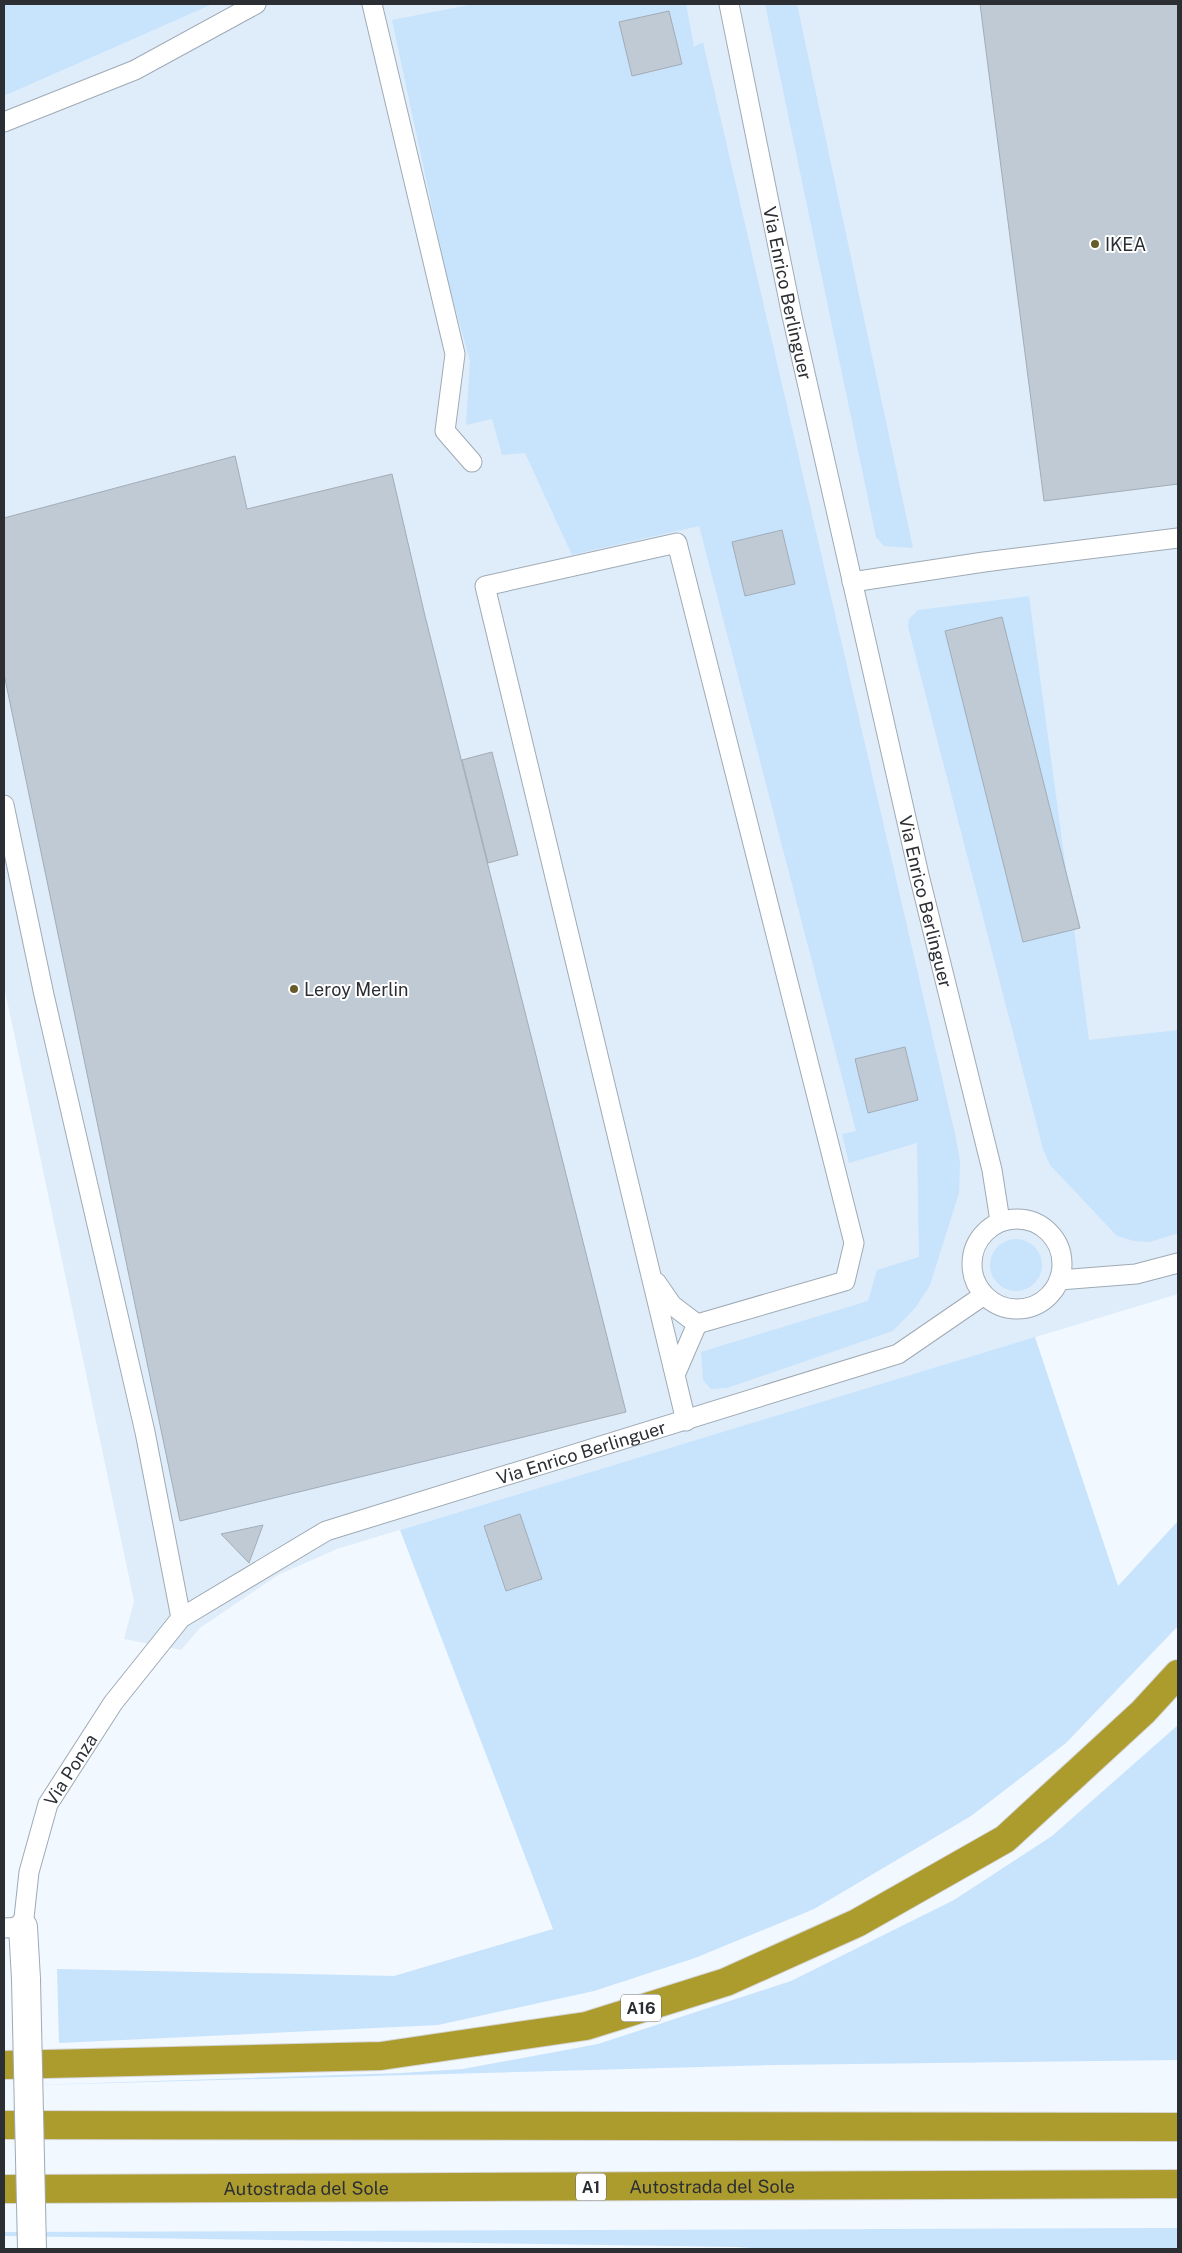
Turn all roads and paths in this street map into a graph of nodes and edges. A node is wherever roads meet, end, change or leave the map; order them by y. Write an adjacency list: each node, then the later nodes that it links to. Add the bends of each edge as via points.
1 (256, 4): 4 (lane, via 135,70)
2 (372, 4): 5 (lane, via 455,354 445,431)
3 (729, 4): 7 (lane, Via Enrico Berlinguer, via 792,316)
4 (4, 122)
5 (472, 462)
6 (1178, 538): 7 (lane)
7 (852, 582): 9 (lane, Via Enrico Berlinguer, via 919,875 992,1170)
8 (4, 805): 17 (lane, via 44,995 145,1432)
9 (1000, 1221): 12 (lane, via 1030,1221 1054,1237 1062,1265); 13 (lane, via 978,1240 972,1254 975,1283)
10 (1178, 1263): 12 (lane, via 1136,1274)
11 (650, 1272): 14 (lane, via 672,1305); 14 (lane, via 485,586 677,543 854,1243 845,1281); 15 (lane)
12 (1059, 1280): 13 (lane, via 1052,1293 1040,1304 1026,1309 1010,1310)
13 (984, 1295): 16 (lane, Via Enrico Berlinguer, via 898,1354)
14 (696, 1324): 15 (lane)
15 (675, 1375): 16 (lane)
16 (686, 1420): 17 (lane, Via Enrico Berlinguer, via 326,1531)
17 (181, 1618): 19 (lane, Via Ponza, via 113,1703 48,1804)
18 (1178, 1674): 20 (highway, A16, via 1143,1712 1005,1839 857,1923 726,1982 586,2026 381,2056)
19 (14, 1928): 25 (street, bridge, via 26,1979)
20 (4, 2065)
21 (4, 2125): 22 (highway)
22 (1178, 2127)
23 (1178, 2184): 24 (highway, Autostrada del Sole / A1)
24 (4, 2189)
25 (32, 2249)

